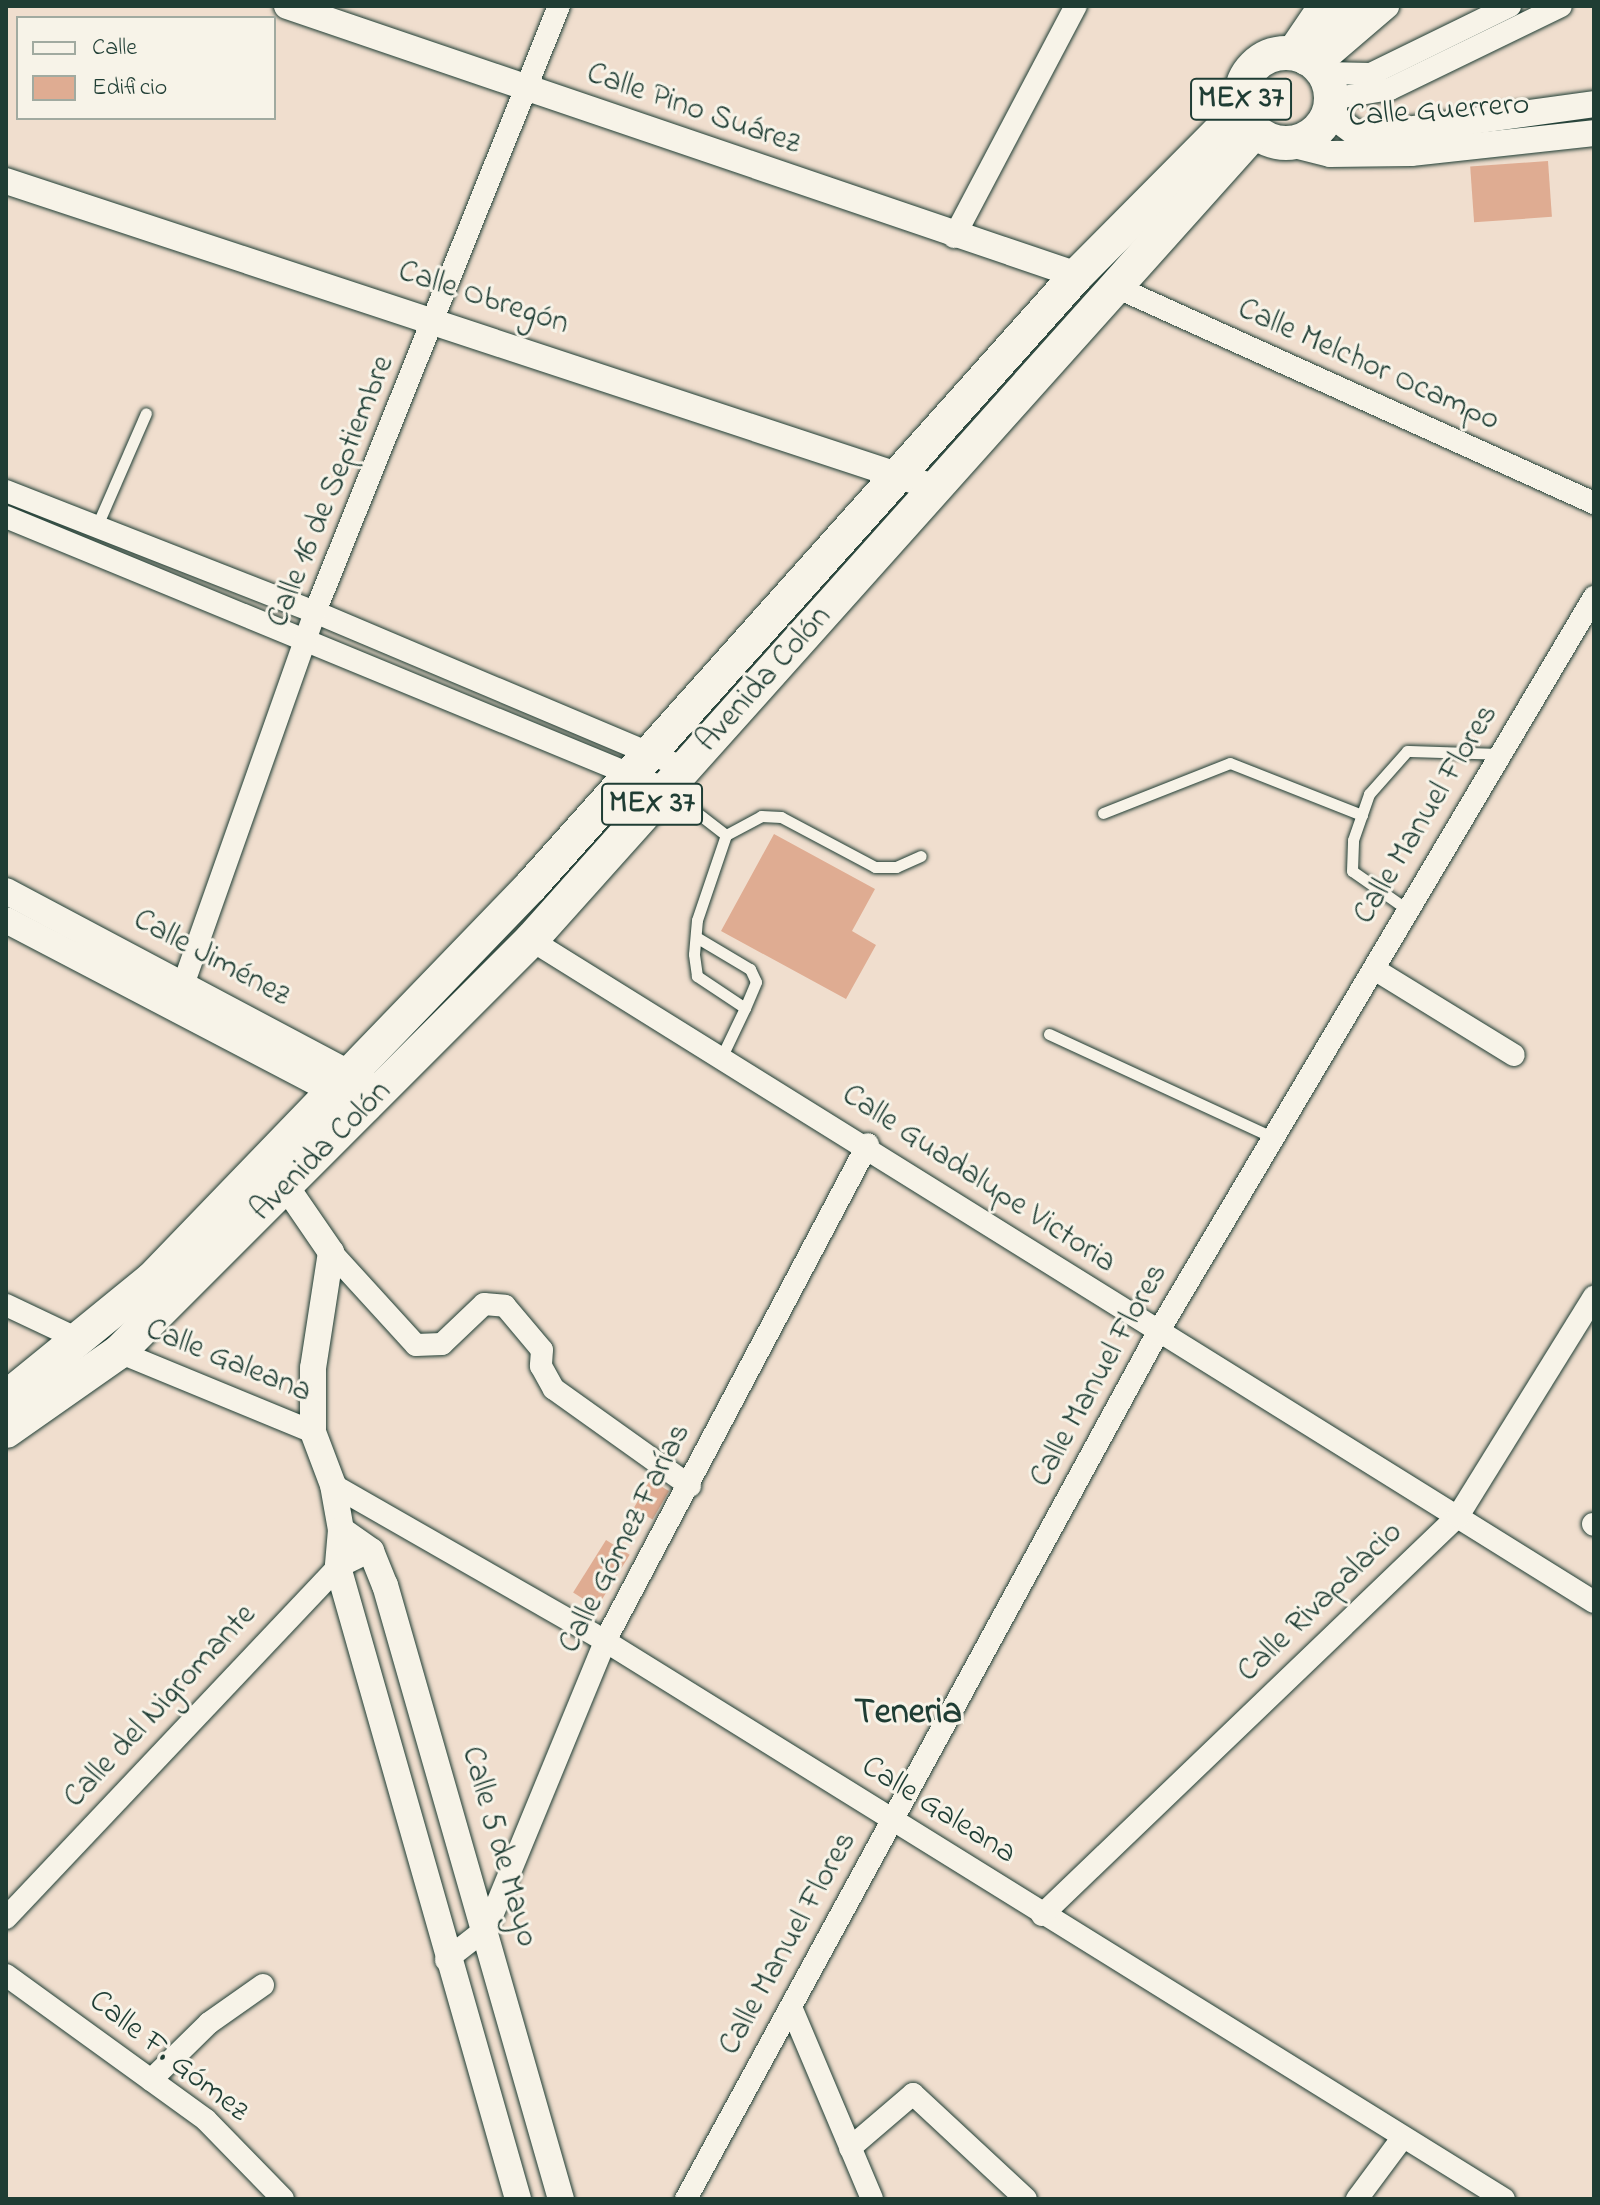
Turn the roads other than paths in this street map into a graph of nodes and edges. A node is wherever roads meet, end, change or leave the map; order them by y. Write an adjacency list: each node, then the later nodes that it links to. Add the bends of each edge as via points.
1 (287, 6): 10 (street, Calle Pino Suárez)
2 (559, 6): 10 (street, Calle 16 de Septiembre)
3 (1076, 6): 17 (street)
4 (1321, 6): 9 (street)
5 (1355, 6): 9 (main road, MEX 37)
6 (1386, 6): 9 (street)
7 (1510, 6): 9 (street, via 1371,74)
8 (1561, 6): 9 (street, via 1390,89)
9 (1316, 77): 12 (main road, MEX 37, via 1251,69); 14 (street, Calle Guerrero, via 1357,134); 15 (main road, MEX 37, via 1314,134)
10 (526, 88): 17 (street, Calle Pino Suárez); 20 (street, Calle 16 de Septiembre)
11 (1594, 104): 14 (street, Calle Guerrero)
12 (1248, 120): 15 (main road, MEX 37); 18 (main road, Avenida Colón / MEX 37); 19 (main road, Avenida Colón / MEX 37)
13 (1594, 133): 14 (street, Calle Guerrero)
14 (1474, 134): 15 (street, Calle Guerrero, via 1330,154)
15 (1290, 144)
16 (6, 181): 20 (street, Calle Obregón)
17 (954, 237): 18 (street, Calle Pino Suárez)
18 (1077, 275): 22 (main road, Avenida Colón / MEX 37)
19 (1116, 287): 23 (main road, Avenida Colón / MEX 37); 25 (street, Calle Melchor Ocampo)
20 (438, 319): 22 (street, Calle Obregón); 31 (street, Calle 16 de Septiembre)
21 (146, 413): 27 (lane)
22 (896, 473): 23 (street, Calle Obregón); 34 (main road, Avenida Colón / MEX 37)
23 (936, 488): 35 (main road, Avenida Colón / MEX 37)
24 (6, 491): 27 (street)
25 (1594, 503)
26 (6, 517): 29 (street)
27 (96, 528): 28 (street)
28 (117, 537): 29 (street); 31 (street)
29 (110, 559): 32 (street)
30 (1594, 597): 33 (street, Calle Manuel Flores)
31 (315, 612): 32 (street, Calle 16 de Septiembre); 34 (street)
32 (304, 642): 34 (street); 47 (street, Calle 16 de Septiembre)
33 (1501, 754): 37 (lane, via 1407,751 1369,794); 41 (street, Calle Manuel Flores)
34 (642, 763): 35 (street); 52 (main road, Avenida Colón / MEX 37)
35 (676, 779): 38 (lane); 44 (main road, Avenida Colón / MEX 37)
36 (1103, 813): 37 (lane, via 1230,763)
37 (1362, 815): 41 (lane, via 1352,871)
38 (726, 835): 39 (lane, via 761,816 781,817 875,867 896,867); 43 (lane)
39 (921, 856)
40 (6, 891): 45 (street, Calle Jiménez)
41 (1408, 910): 46 (street, Calle Manuel Flores)
42 (6, 920): 45 (street, Calle Jiménez)
43 (696, 937): 48 (lane, via 697,976); 48 (lane, via 750,969 756,982)
44 (531, 940): 51 (street, Calle Guadalupe Victoria); 53 (main road, Avenida Colón / MEX 37)
45 (82, 944): 47 (street, Calle Jiménez)
46 (1374, 969): 50 (street); 54 (street, Calle Manuel Flores)
47 (180, 994): 52 (street, Calle Jiménez)
48 (745, 1008): 51 (lane)
49 (1049, 1034): 54 (lane)
50 (1514, 1055)
51 (722, 1056): 55 (street, Calle Guadalupe Victoria)
52 (341, 1082): 53 (street, Calle Jiménez); 56 (main road, Avenida Colón / MEX 37)
53 (374, 1100): 57 (main road, Avenida Colón / MEX 37)
54 (1274, 1138): 61 (street, Calle Manuel Flores)
55 (868, 1144): 61 (street, Calle Guadalupe Victoria); 68 (street, Calle Gómez Farías)
56 (258, 1169): 57 (street); 62 (main road, Avenida Colón / MEX 37, via 152,1279)
57 (287, 1188): 58 (street); 63 (main road, Avenida Colón / MEX 37)
58 (331, 1252): 66 (street, via 313,1368); 68 (street, via 416,1345 442,1344 484,1304 505,1306 542,1350 541,1366 554,1389)
59 (1594, 1297): 69 (street, Calle Rivapalacio)
60 (6, 1305): 62 (street)
61 (1157, 1334): 69 (street, Calle Guadalupe Victoria); 75 (street, Calle Manuel Flores)
62 (82, 1341): 64 (main road, Avenida Colón / MEX 37)
63 (119, 1352): 65 (main road, Avenida Colón / MEX 37); 66 (street, Calle Galeana)
64 (6, 1398)
65 (6, 1431)
66 (313, 1432): 67 (street)
67 (333, 1485): 70 (street); 74 (street, Calle Galeana)
68 (690, 1486): 74 (street, Calle Gómez Farías)
69 (1458, 1516): 73 (street, Calle Guadalupe Victoria); 76 (street, Calle Rivapalacio)
70 (341, 1530): 71 (street); 72 (street)
71 (371, 1551): 72 (street, Calle del Nigromante); 78 (street, Calle 5 de Mayo)
72 (338, 1567): 77 (street, Calle del Nigromante); 79 (street)
73 (1594, 1602)
74 (605, 1641): 75 (street, Calle Galeana); 78 (street, Calle Gómez Farías)
75 (894, 1821): 76 (street, Calle Galeana); 82 (street, Calle Manuel Flores)
76 (1042, 1915): 84 (street, Calle Galeana)
77 (6, 1918)
78 (487, 1928): 79 (street, Calle Gómez Farías); 88 (street, Calle 5 de Mayo)
79 (446, 1960): 87 (street)
80 (6, 1975): 83 (street, Calle F. Gómez)
81 (263, 1985): 83 (street, via 209,2023)
82 (791, 2007): 85 (street); 89 (street, Calle Manuel Flores)
83 (151, 2080): 86 (street, Calle F. Gómez, via 206,2120)
84 (1403, 2137): 92 (street); 93 (street, Calle Galeana)
85 (850, 2148): 90 (street); 91 (street, via 913,2094)
86 (283, 2199)
87 (518, 2199)
88 (561, 2199)
89 (686, 2199)
90 (872, 2199)
91 (1026, 2199)
92 (1357, 2199)
93 (1504, 2199)

